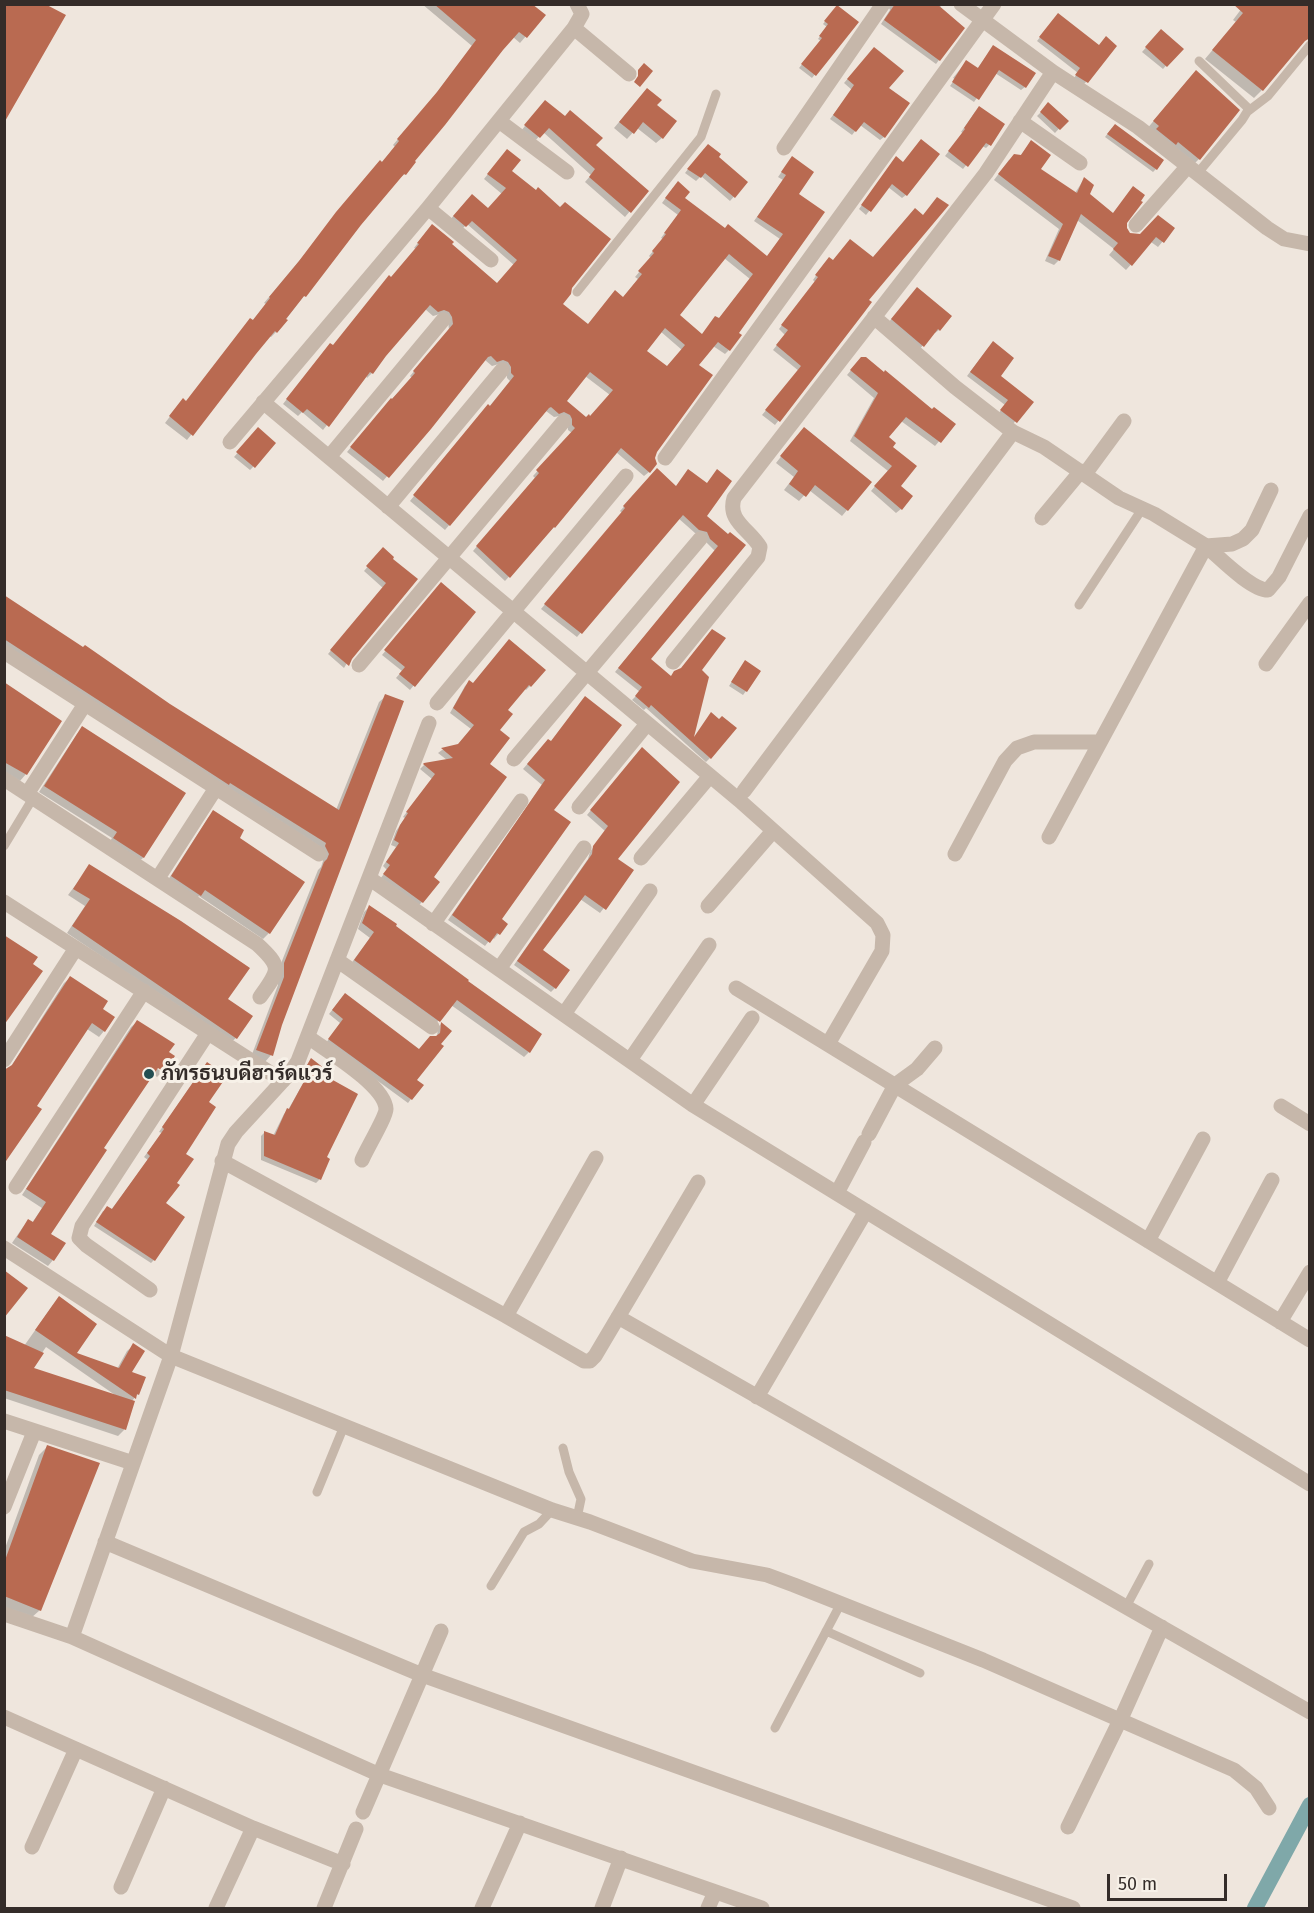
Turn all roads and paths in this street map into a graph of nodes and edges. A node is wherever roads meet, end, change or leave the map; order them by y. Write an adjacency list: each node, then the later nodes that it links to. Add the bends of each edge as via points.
1 (577, 4): 6 (street, via 582,14)
2 (883, 4): 15 (street)
3 (961, 4): 5 (street)
4 (994, 4): 5 (street)
5 (982, 20): 9 (street); 33 (street)
6 (574, 28): 10 (street); 13 (street)
7 (1310, 45): 12 (lane, via 1268,96)
8 (1199, 61): 12 (lane, via 1245,103)
9 (1053, 72): 14 (street); 17 (street, via 1138,127)
10 (629, 74)
11 (716, 94): 23 (lane, via 701,137)
12 (1247, 112): 17 (lane)
13 (498, 121): 18 (street); 19 (street)
14 (1020, 121): 16 (street); 24 (street, via 986,173)
15 (784, 148)
16 (1080, 163)
17 (1193, 170): 20 (street); 21 (street, via 1284,239)
18 (567, 172)
19 (428, 208): 22 (street); 27 (street)
20 (1136, 225)
21 (1306, 240)
22 (491, 260)
23 (577, 291)
24 (874, 317): 30 (street); 48 (street, via 734,498 734,520 754,537 760,547 758,557)
25 (443, 320): 32 (street)
26 (502, 370): 37 (street)
27 (262, 402): 31 (street); 32 (street)
28 (1124, 421): 34 (street)
29 (562, 422): 43 (street)
30 (1012, 432): 34 (street, via 1044,447); 61 (street)
31 (230, 442)
32 (329, 457): 37 (street)
33 (665, 458)
34 (1083, 473): 38 (street); 40 (street)
35 (626, 476): 46 (street)
36 (1271, 490): 42 (street, via 1244,539)
37 (388, 507): 43 (street)
38 (1142, 509): 42 (street); 45 (lane)
39 (1310, 516): 42 (street, via 1279,577 1268,590 1251,584)
40 (1042, 518)
41 (700, 539): 51 (street)
42 (1206, 546): 56 (street)
43 (448, 557): 46 (street); 50 (street)
44 (1310, 603): 49 (street)
45 (1079, 605)
46 (513, 611): 51 (street); 52 (street)
47 (4, 652): 53 (street)
48 (673, 662)
49 (1266, 664)
50 (359, 665)
51 (586, 673): 55 (street); 57 (street)
52 (437, 703)
53 (85, 704): 60 (street); 62 (street)
54 (429, 723): 73 (street)
55 (647, 724): 58 (street); 64 (street)
56 (1100, 742): 66 (street); 70 (street, via 1034,742 1017,748 1005,761)
57 (514, 759)
58 (710, 776): 65 (street); 71 (street)
59 (4, 780): 62 (street)
60 (216, 788): 69 (street); 72 (street)
61 (744, 791)
62 (30, 796): 67 (lane); 72 (street)
63 (521, 801): 77 (street)
64 (579, 807)
65 (772, 831): 76 (street); 90 (street, via 877,923 883,935 882,951)
66 (1049, 837)
67 (4, 846)
68 (584, 848): 81 (street)
69 (319, 854)
70 (955, 854)
71 (641, 858)
72 (158, 878): 84 (street, via 271,957 276,975)
73 (369, 878): 77 (street); 80 (street)
74 (650, 891): 85 (street)
75 (6, 905): 79 (street)
76 (708, 906)
77 (434, 924): 81 (street)
78 (709, 945): 93 (street)
79 (76, 948): 83 (street); 92 (street)
80 (337, 960): 87 (street); 89 (street)
81 (499, 969): 85 (street)
82 (736, 988): 90 (street)
83 (144, 991): 88 (street); 105 (street)
84 (260, 997)
85 (564, 1014): 93 (street)
86 (752, 1018): 96 (street)
87 (432, 1027)
88 (208, 1033): 94 (street); 112 (street, via 82,1226 79,1238)
89 (308, 1036): 94 (street, via 298,1061); 101 (street, via 366,1079 383,1098 386,1111)
90 (828, 1044): 95 (street)
91 (935, 1048): 95 (street)
92 (4, 1060)
93 (630, 1060): 96 (street)
94 (283, 1081): 102 (street, via 236,1132)
95 (895, 1086): 106 (street); 108 (street)
96 (693, 1105): 106 (street)
97 (1281, 1106): 98 (street)
98 (1310, 1124)
99 (1203, 1139): 108 (street)
100 (596, 1158): 113 (street)
101 (362, 1160)
102 (222, 1161): 113 (street); 117 (street)
103 (1272, 1180): 111 (street)
104 (698, 1182): 114 (street)
105 (16, 1187)
106 (837, 1193): 107 (street)
107 (866, 1211): 118 (street); 124 (street)
108 (1148, 1241): 111 (street)
109 (4, 1248): 117 (street)
110 (1310, 1272): 115 (street)
111 (1216, 1283): 115 (street)
112 (150, 1290)
113 (506, 1316): 114 (street, via 584,1361 595,1356)
114 (618, 1317): 118 (street)
115 (1280, 1322): 116 (street)
116 (1310, 1340)
117 (171, 1356): 120 (street); 123 (street)
118 (757, 1397): 133 (street)
119 (4, 1421): 121 (street)
120 (344, 1426): 125 (lane); 127 (street)
121 (34, 1432): 123 (street); 126 (street)
122 (563, 1448): 128 (lane, via 581,1499)
123 (133, 1463): 129 (street)
124 (1310, 1484)
125 (318, 1492)
126 (4, 1507)
127 (552, 1510): 128 (street); 131 (lane, via 524,1532)
128 (578, 1518): 132 (street, via 692,1561 767,1575)
129 (105, 1542): 138 (street); 140 (street)
130 (1149, 1564): 133 (lane)
131 (491, 1586)
132 (841, 1603): 137 (lane); 143 (street)
133 (1126, 1607): 135 (street)
134 (4, 1614): 138 (street)
135 (1162, 1627): 141 (street); 143 (street)
136 (441, 1630): 140 (street)
137 (826, 1631): 139 (lane); 144 (lane)
138 (72, 1637): 146 (street)
139 (920, 1672)
140 (422, 1675): 146 (street); 165 (street)
141 (1310, 1712)
142 (4, 1717): 145 (street)
143 (1121, 1719): 148 (street, via 1234,1770 1256,1788); 151 (street)
144 (775, 1728)
145 (76, 1749): 147 (street); 154 (street)
146 (380, 1775): 149 (street); 150 (street)
147 (164, 1788): 152 (street); 157 (street)
148 (1269, 1808)
149 (363, 1812)
150 (520, 1823): 155 (street); 161 (street)
151 (1068, 1827)
152 (253, 1828): 156 (street); 159 (street)
153 (356, 1829): 156 (street)
154 (32, 1847)
155 (621, 1858): 158 (street); 162 (street)
156 (343, 1864): 160 (street)
157 (121, 1887)
158 (715, 1892): 163 (street); 164 (street)
159 (216, 1908)
160 (324, 1908)
161 (483, 1908)
162 (602, 1908)
163 (708, 1908)
164 (762, 1908)
165 (1073, 1908)

